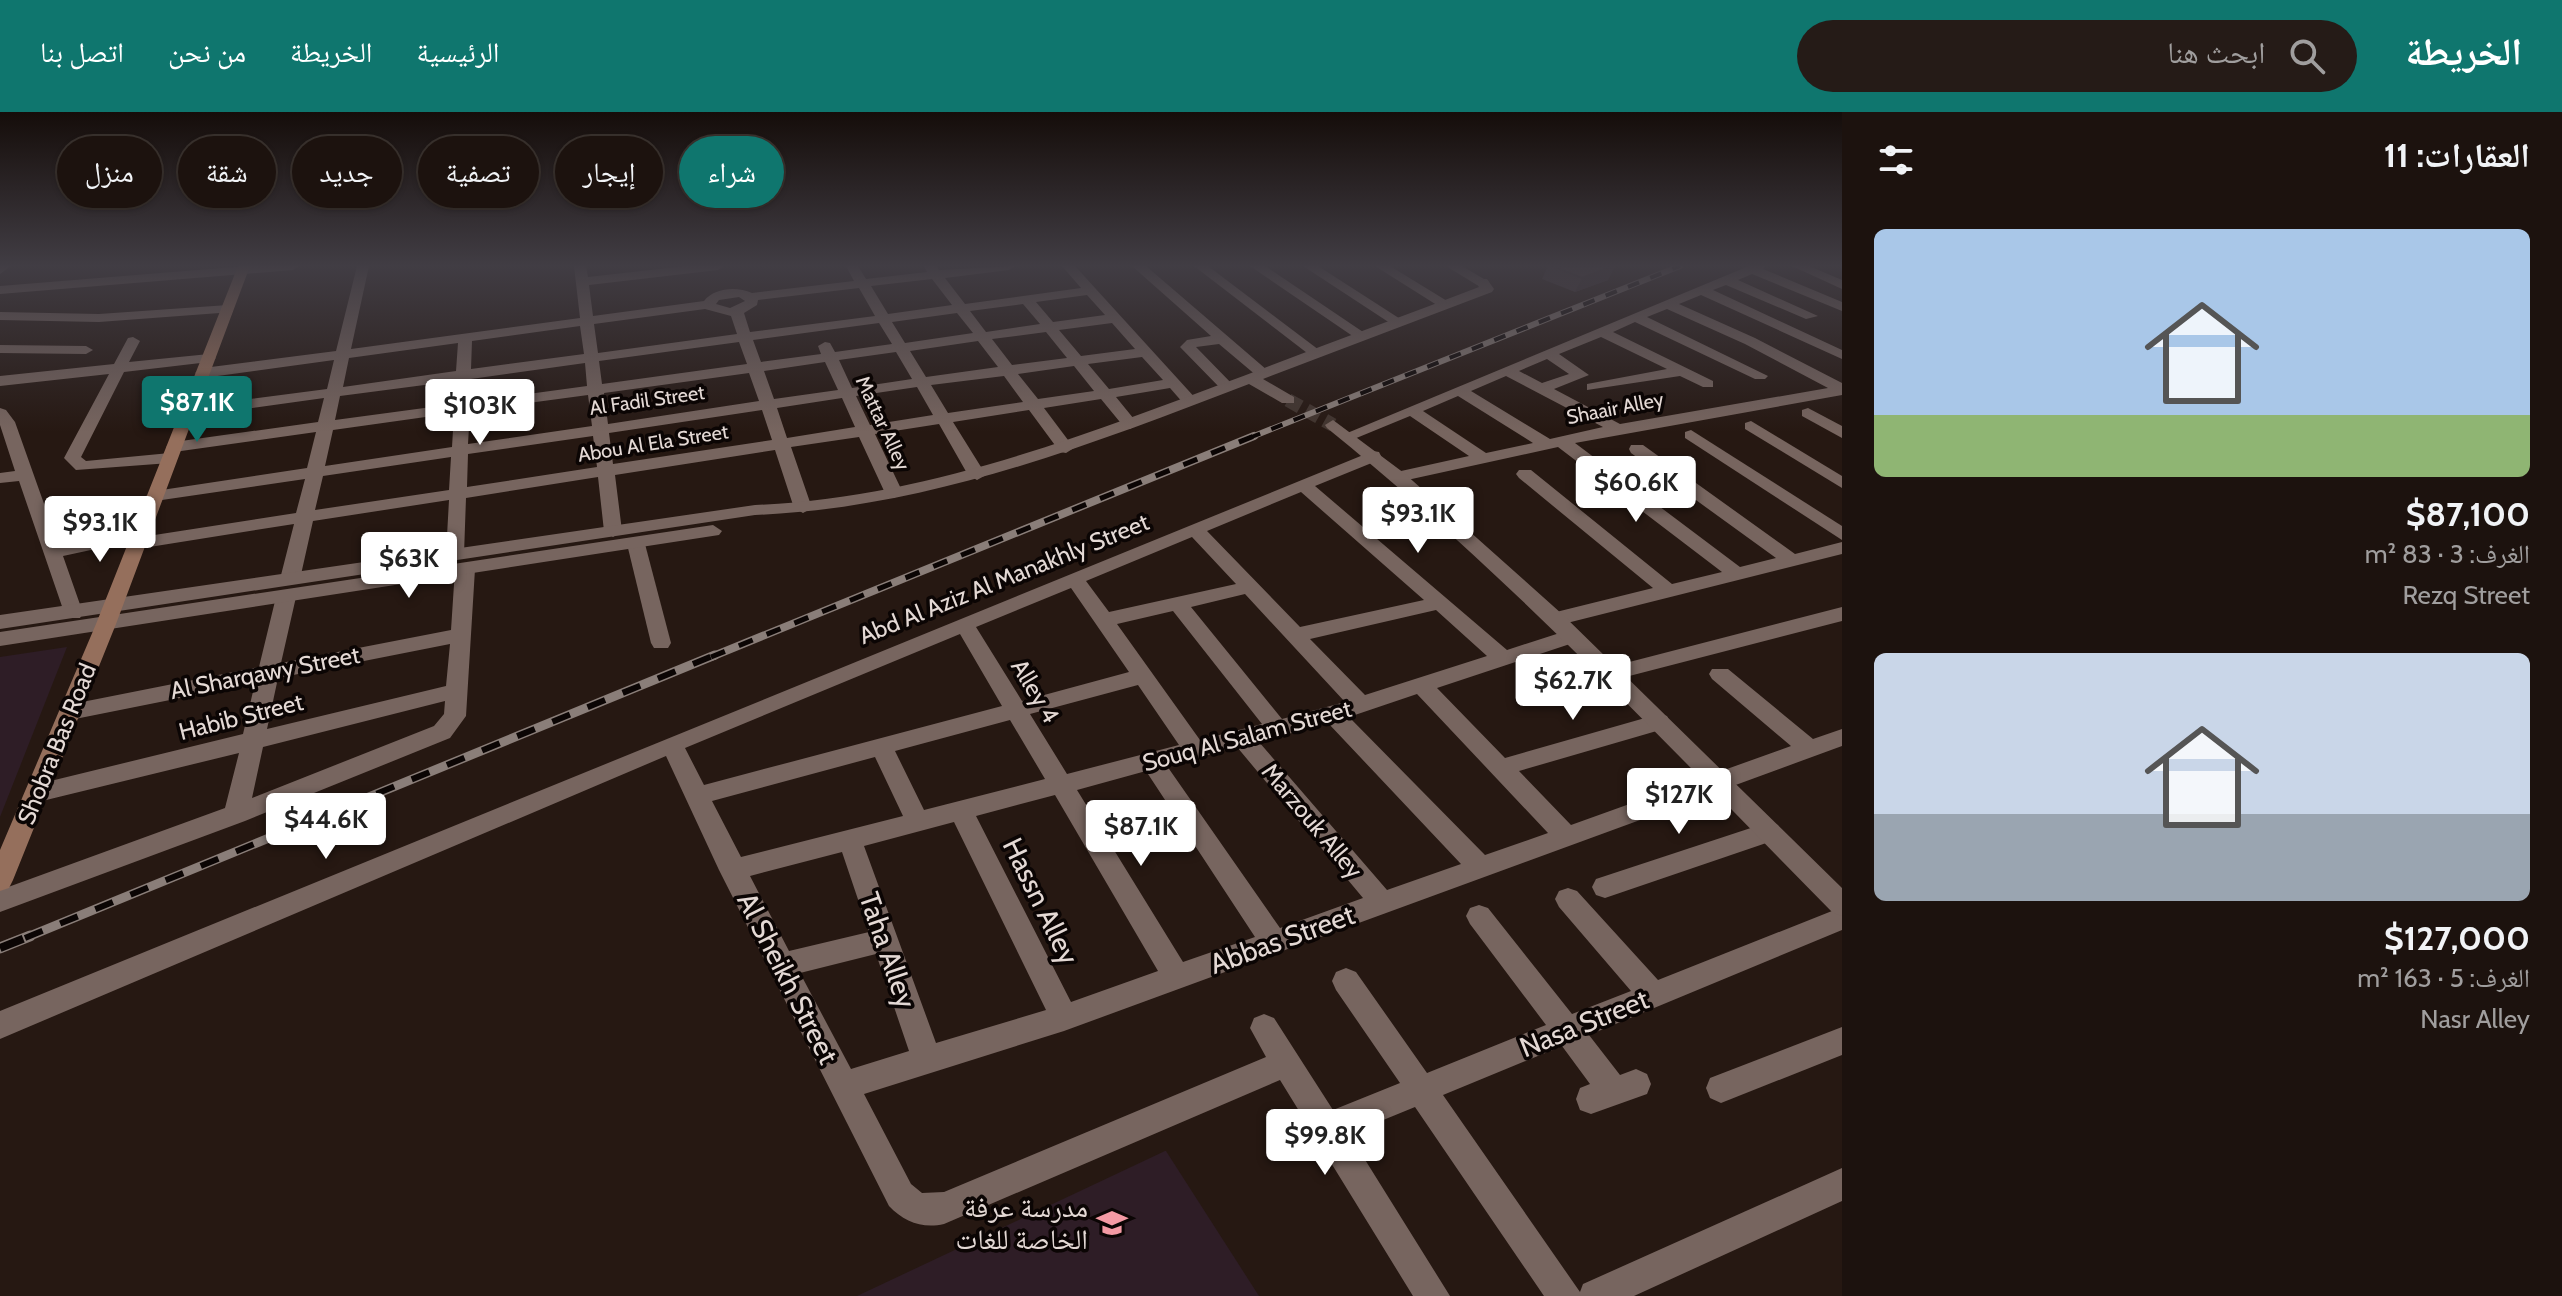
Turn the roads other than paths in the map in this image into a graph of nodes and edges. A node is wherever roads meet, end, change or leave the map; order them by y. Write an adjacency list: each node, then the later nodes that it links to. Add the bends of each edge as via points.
1 (223, 321): 41 (main road, Shobra Bas Road)
2 (350, 321): 37 (street)
3 (584, 321): 26 (street)
4 (586, 321): 38 (street)
5 (739, 321): 23 (street)
6 (859, 321): 20 (street)
7 (885, 321): 29 (street)
8 (971, 321): 25 (street)
9 (1044, 321): 21 (street)
10 (1092, 321): 21 (street)
11 (1119, 321): 34 (street)
12 (1202, 321): 27 (street)
13 (1274, 321): 35 (street)
14 (1340, 321): 24 (street)
15 (1625, 321): 22 (street)
16 (1644, 321): 49 (street)
17 (1706, 321): 57 (street)
18 (1771, 321): 33 (street)
19 (1398, 322): 24 (street)
20 (817, 327): 23 (street); 39 (street, Mattar Alley)
21 (1049, 327): 25 (street); 40 (street)
22 (1601, 331): 36 (street); 46 (street)
23 (744, 336): 38 (street); 42 (street)
24 (1362, 336): 35 (street)
25 (982, 337): 29 (street); 45 (street)
26 (465, 338): 37 (street); 47 (street)
27 (1223, 339): 48 (street); 54 (street, via 1187,347)
28 (133, 341): 43 (street)
29 (901, 348): 39 (street); 51 (street)
30 (0, 349): 31 (street)
31 (47, 350): 32 (street); 50 (street)
32 (86, 350)
33 (1838, 351)
34 (1147, 352): 40 (street, Al Fadil Street); 52 (street)
35 (1316, 353): 48 (street)
36 (1547, 353): 44 (street); 56 (street, via 1581,375)
37 (343, 354): 41 (street); 60 (street)
38 (589, 357): 47 (street); 58 (street)
39 (831, 357): 42 (street); 61 (street, Mattar Alley)
40 (1078, 361): 45 (street, Al Fadil Street); 62 (street)
41 (206, 365): 43 (street); 69 (main road, Shobra Bas Road)
42 (754, 368): 58 (street); 65 (street)
43 (118, 369): 50 (street); 87 (street, via 73,461 90,466)
44 (1506, 370): 56 (street); 59 (street)
45 (1008, 371): 51 (street, Al Fadil Street); 66 (street)
46 (1682, 371): 53 (street); 55 (street)
47 (463, 373): 60 (street); 67 (street)
48 (1256, 376): 54 (street); 63 (street)
49 (1760, 376)
50 (3, 381)
51 (921, 382): 61 (street, Al Fadil Street); 72 (street)
52 (1175, 383): 62 (street, Abou Al Ela Street); 64 (street)
53 (1708, 384)
54 (1227, 387): 64 (street)
55 (1592, 387)
56 (1541, 388): 76 (street)
57 (1842, 389): 76 (street, Shaair Alley)
58 (594, 390): 67 (street); 77 (street)
59 (1459, 390): 68 (street); 82 (street)
60 (334, 392): 69 (street); 74 (street)
61 (847, 393): 65 (street, Al Fadil Street); 78 (street, Mattar Alley)
62 (1106, 394): 66 (street, Abou Al Ela Street); 73 (street)
63 (1288, 400)
64 (1190, 401): 73 (street)
65 (766, 405): 77 (street, Al Fadil Street); 83 (street)
66 (1033, 405): 72 (street, Abou Al Ela Street); 84 (street)
67 (462, 408): 74 (street); 86 (street)
68 (1412, 410): 88 (street, via 1341,430); 89 (street)
69 (187, 412): 87 (main road, Shobra Bas Road)
70 (0, 413): 81 (street, via 7,422)
71 (1808, 413): 79 (street)
72 (943, 419): 78 (street, Abou Al Ela Street); 94 (street)
73 (1130, 424): 84 (street)
74 (326, 426): 87 (street); 90 (street)
75 (1751, 426): 97 (street)
76 (1618, 429): 82 (street, Shaair Alley)
77 (599, 430): 86 (street, Al Fadil Street); 91 (street)
78 (865, 431): 83 (street, Abou Al Ela Street); 99 (street, Mattar Alley)
79 (1842, 433)
80 (1691, 435): 106 (street)
81 (7, 442): 93 (street)
82 (1554, 443): 89 (street, Shaair Alley); 114 (street)
83 (780, 445): 91 (street, Abou Al Ela Street); 102 (street)
84 (1066, 448): 94 (street)
85 (1637, 449): 112 (street)
86 (460, 451): 90 (street, Al Fadil Street); 101 (street)
87 (172, 453): 100 (main road, Shobra Bas Road)
88 (1373, 456): 95 (street); 98 (street, Abd Al Aziz Al Manakhly Street)
89 (1483, 458): 95 (street, Shaair Alley)
90 (315, 472): 100 (street, Al Fadil Street); 103 (street)
91 (605, 473): 101 (street, Abou Al Ela Street); 105 (street)
92 (1525, 474): 118 (street)
93 (25, 475): 96 (street); 110 (street)
94 (977, 475): 99 (street)
95 (1398, 477): 127 (street)
96 (0, 478)
97 (1842, 483)
98 (1303, 485): 104 (street, Abd Al Aziz Al Manakhly Street); 120 (street)
99 (894, 493): 102 (street)
100 (155, 496): 107 (main road, Shobra Bas Road)
101 (458, 496): 103 (street, Abou Al Ela Street); 113 (street)
102 (803, 508): 105 (street); 108 (street, via 761,524)
103 (304, 518): 107 (street, Abou Al Ela Street); 117 (street)
104 (1195, 529): 115 (street, Abd Al Aziz Al Manakhly Street); 116 (street)
105 (613, 531): 111 (street)
106 (1842, 534)
107 (138, 539): 110 (street, Abou Al Ela Street); 123 (main road, Shobra Bas Road)
108 (636, 544): 111 (street); 131 (street)
109 (1842, 548): 112 (street, Souq Al Salam Street)
110 (51, 553): 121 (street)
111 (520, 553): 113 (street)
112 (1791, 560): 114 (street, Souq Al Salam Street)
113 (460, 562): 117 (street); 128 (street)
114 (1737, 574): 118 (street, Souq Al Salam Street)
115 (1075, 579): 124 (street); 126 (street, Abd Al Aziz Al Manakhly Street)
116 (1250, 587): 119 (street); 129 (street)
117 (288, 588): 123 (street); 133 (street)
118 (1669, 591): 127 (street, Souq Al Salam Street)
119 (1177, 603): 124 (street); 144 (street)
120 (1440, 603): 129 (street); 132 (street)
121 (73, 613): 123 (street); 125 (street)
122 (1842, 614): 134 (street)
123 (109, 616): 130 (street); 141 (main road, Shobra Bas Road)
124 (1104, 620): 136 (street)
125 (0, 622)
126 (964, 624): 140 (street, Alley 4); 151 (street, Abd Al Aziz Al Manakhly Street)
127 (1564, 628): 132 (street, Souq Al Salam Street); 134 (street)
128 (460, 635): 133 (street, Al Sharqawy Street); 138 (street)
129 (1296, 635): 139 (street)
130 (0, 639)
131 (661, 643)
132 (1503, 658): 137 (street, Souq Al Salam Street)
133 (269, 673): 141 (street, Al Sharqawy Street); 147 (street)
134 (1610, 674): 143 (street)
135 (1720, 674): 149 (street)
136 (1143, 676): 140 (street); 150 (street)
137 (1422, 686): 139 (street, Souq Al Salam Street); 153 (street)
138 (456, 691): 147 (street, Habib Street); 159 (street, via 455,716 435,736)
139 (1362, 706): 142 (street, Souq Al Salam Street)
140 (1016, 710): 148 (street); 155 (street, Alley 4)
141 (70, 712): 156 (main road, Shobra Bas Road)
142 (1333, 714): 144 (street, Souq Al Salam Street); 164 (street)
143 (1659, 722): 153 (street); 154 (street)
144 (1278, 729): 146 (street, Souq Al Salam Street)
145 (1842, 737): 149 (street, Abbas Street)
146 (1243, 739): 150 (street, Souq Al Salam Street); 170 (street, Marzouk Alley)
147 (253, 740): 156 (street, Habib Street); 159 (street)
148 (881, 746): 157 (street); 160 (street)
149 (1810, 749): 154 (street, Abbas Street)
150 (1195, 750): 152 (street, Souq Al Salam Street)
151 (676, 752): 157 (street, Al Sheikh Street); 181 (street, Abd Al Aziz Al Manakhly Street)
152 (1152, 762): 155 (street, Souq Al Salam Street); 175 (street)
153 (1500, 768): 162 (street)
154 (1717, 781): 161 (street); 162 (street, Abbas Street)
155 (1061, 785): 158 (street, Souq Al Salam Street); 177 (street, Alley 4)
156 (38, 793): 166 (main road, Shobra Bas Road)
157 (697, 796): 165 (street, Al Sheikh Street)
158 (961, 811): 160 (street, Souq Al Salam Street); 180 (street, Hassn Alley)
159 (236, 814): 169 (street)
160 (918, 822): 163 (street, Souq Al Salam Street)
161 (1769, 832): 167 (street); 171 (street)
162 (1566, 836): 164 (street, Abbas Street)
163 (850, 840): 165 (street, Souq Al Salam Street); 174 (street, Taha Alley)
164 (1480, 867): 170 (street, Abbas Street)
165 (732, 870): 176 (street, Al Sheikh Street)
166 (0, 880)
167 (1605, 887)
168 (1568, 899): 179 (street)
169 (0, 901)
170 (1382, 902): 175 (street, Abbas Street)
171 (1842, 905)
172 (1479, 916): 183 (street)
173 (1842, 918): 179 (street, Nasa Street)
174 (885, 940): 176 (street); 185 (street, Taha Alley)
175 (1274, 942): 177 (street, Abbas Street)
176 (781, 965): 187 (street, Al Sheikh Street)
177 (1177, 977): 180 (street, Abbas Street)
178 (1346, 981): 189 (street)
179 (1653, 995): 183 (street, Nasa Street)
180 (1064, 1018): 185 (street, Abbas Street)
181 (0, 1025)
182 (1264, 1028): 186 (street)
183 (1567, 1030): 189 (street, Nasa Street); 190 (street)
184 (1842, 1041): 188 (street)
185 (927, 1060): 187 (street, Abbas Street)
186 (1286, 1063): 187 (street, Al Sheikh Street, via 944,1208 920,1210 900,1195); 191 (street)
187 (843, 1086)
188 (1721, 1088)
189 (1420, 1090): 191 (street, Nasa Street); 194 (street)
190 (1614, 1091)
191 (1327, 1128): 193 (street)
192 (1842, 1184): 195 (street)
193 (1433, 1296)
194 (1564, 1296)
195 (1595, 1296)

